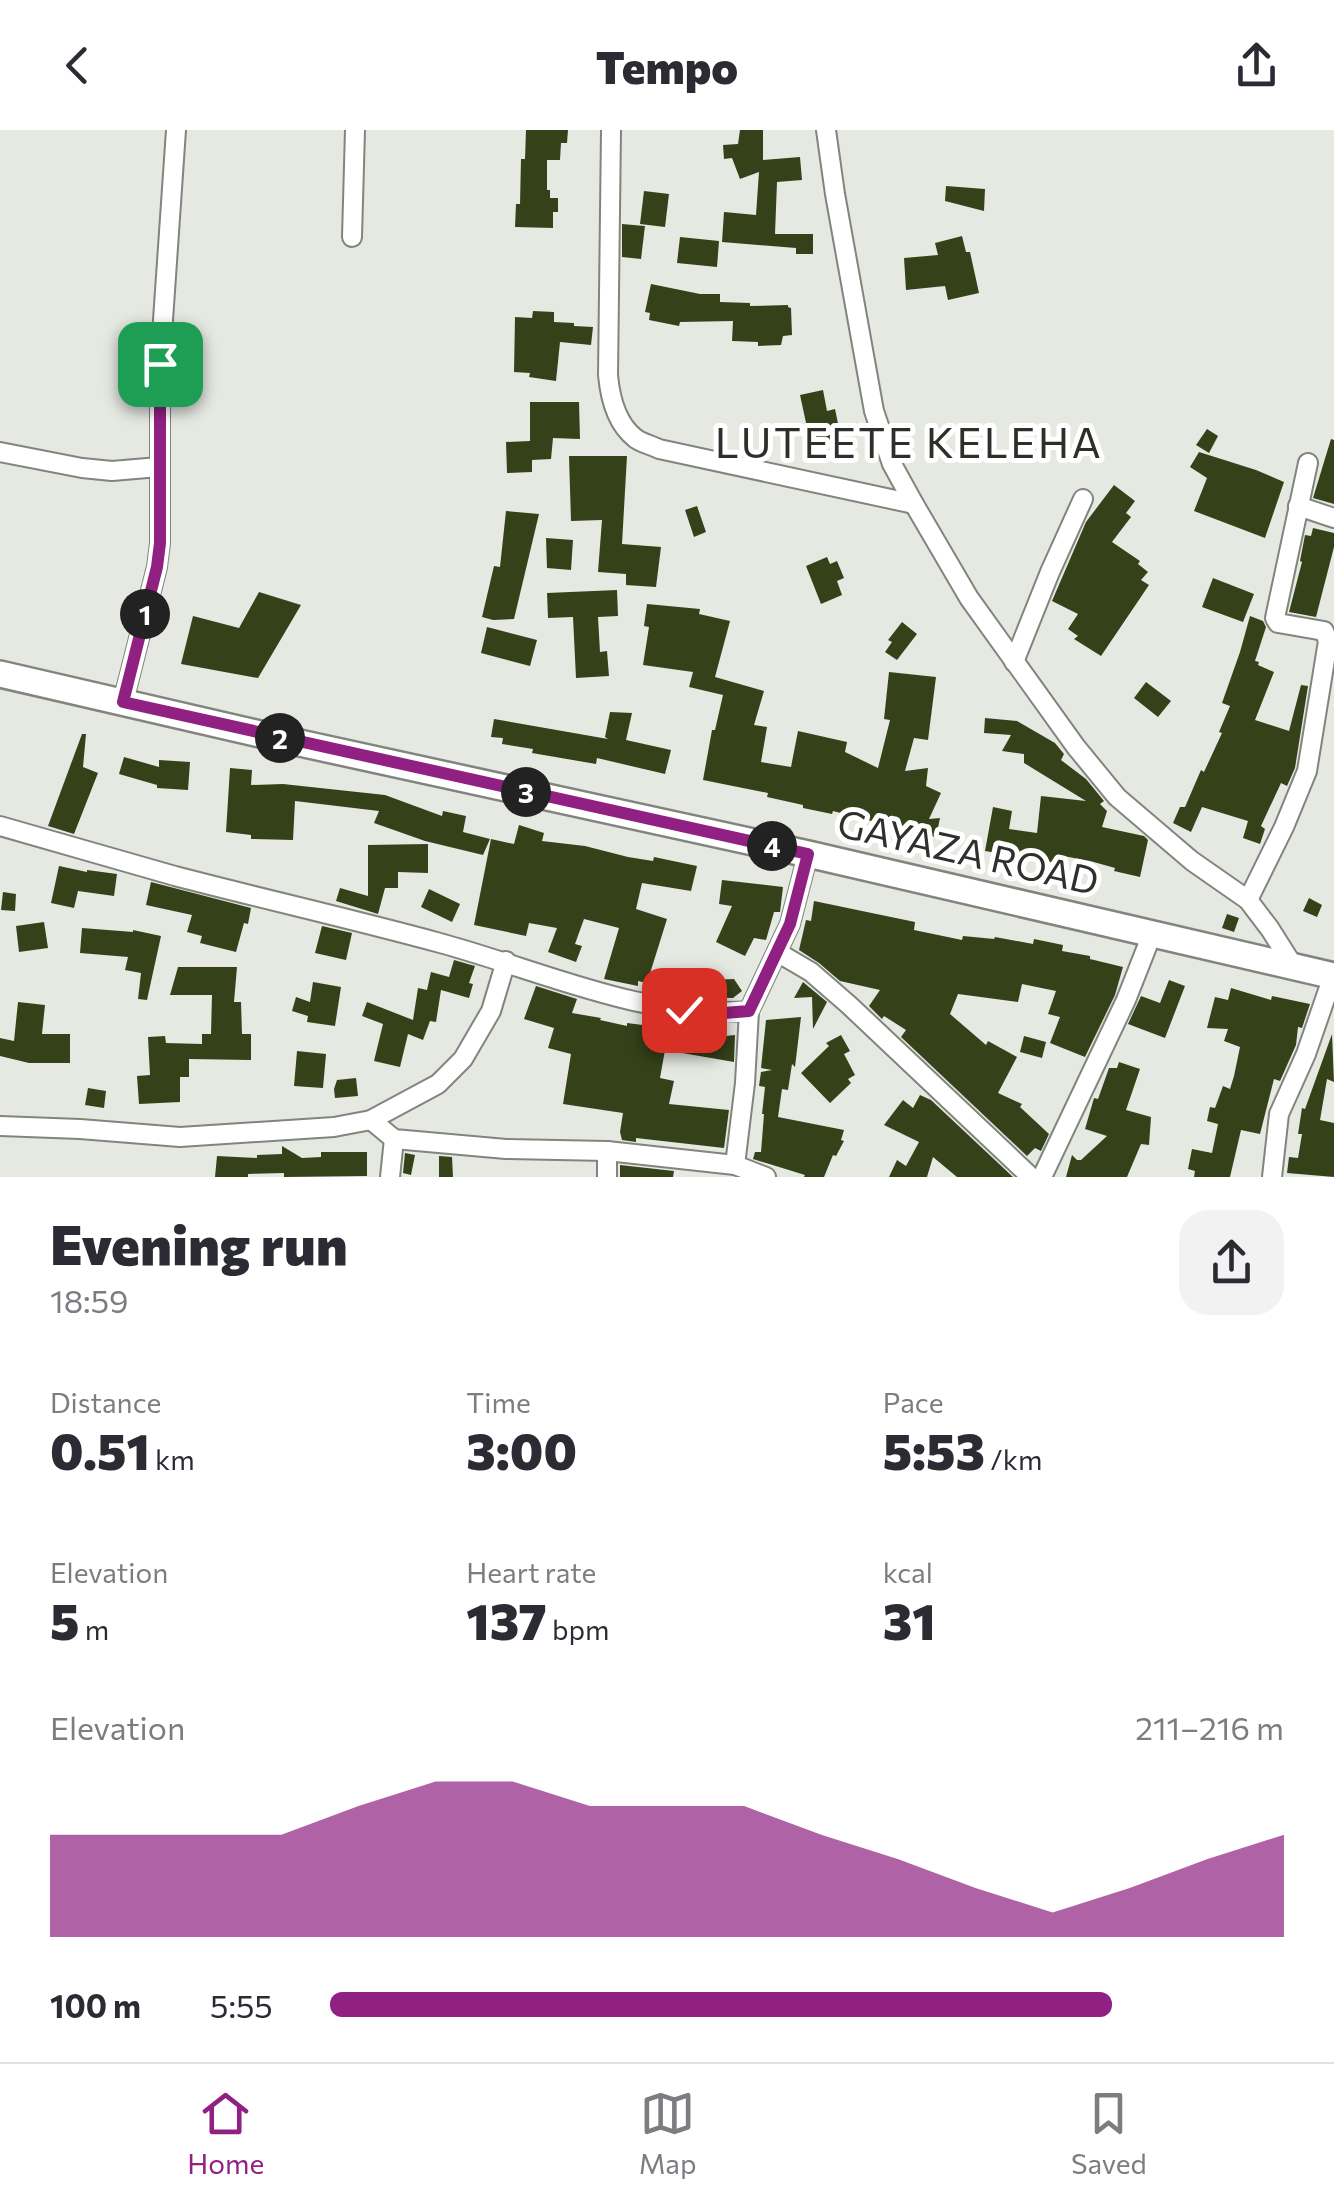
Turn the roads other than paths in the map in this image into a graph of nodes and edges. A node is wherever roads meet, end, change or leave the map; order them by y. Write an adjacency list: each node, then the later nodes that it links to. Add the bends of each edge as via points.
1 (176, 130): 8 (street)
2 (355, 130): 5 (street)
3 (610, 130): 10 (street, via 608,375 610,399 635,438)
4 (826, 130): 10 (street, via 874,411)
5 (352, 237)
6 (0, 452): 8 (street, via 82,468)
7 (1308, 463): 11 (street)
8 (159, 468): 15 (street, via 157,567)
9 (1084, 499): 13 (street)
10 (914, 504): 13 (street)
11 (1298, 506): 12 (street); 18 (street, via 1275,618 1324,631 1328,640 1306,772)
12 (1334, 518)
13 (1014, 662): 18 (street, via 1117,796)
14 (0, 674): 15 (main road, GAYAZA ROAD)
15 (123, 702): 17 (main road, GAYAZA ROAD)
16 (0, 826): 21 (street)
17 (808, 854): 19 (main road, GAYAZA ROAD); 20 (street)
18 (1248, 900): 22 (street)
19 (1152, 934): 22 (main road, GAYAZA ROAD); 34 (street)
20 (777, 952): 24 (street); 33 (street, via 812,972)
21 (506, 961): 24 (street, via 647,1004); 25 (street, via 491,1011 463,1058 438,1084)
22 (1294, 967): 23 (main road, GAYAZA ROAD)
23 (1334, 976): 35 (street, via 1279,1114)
24 (749, 1011): 29 (street)
25 (372, 1120): 26 (street, via 180,1138); 27 (street)
26 (0, 1126)
27 (394, 1139): 28 (street); 31 (street)
28 (606, 1151): 29 (street); 32 (street)
29 (734, 1166): 30 (street)
30 (761, 1176)
31 (390, 1177)
32 (607, 1177)
33 (1031, 1177)
34 (1042, 1177)
35 (1272, 1177)

